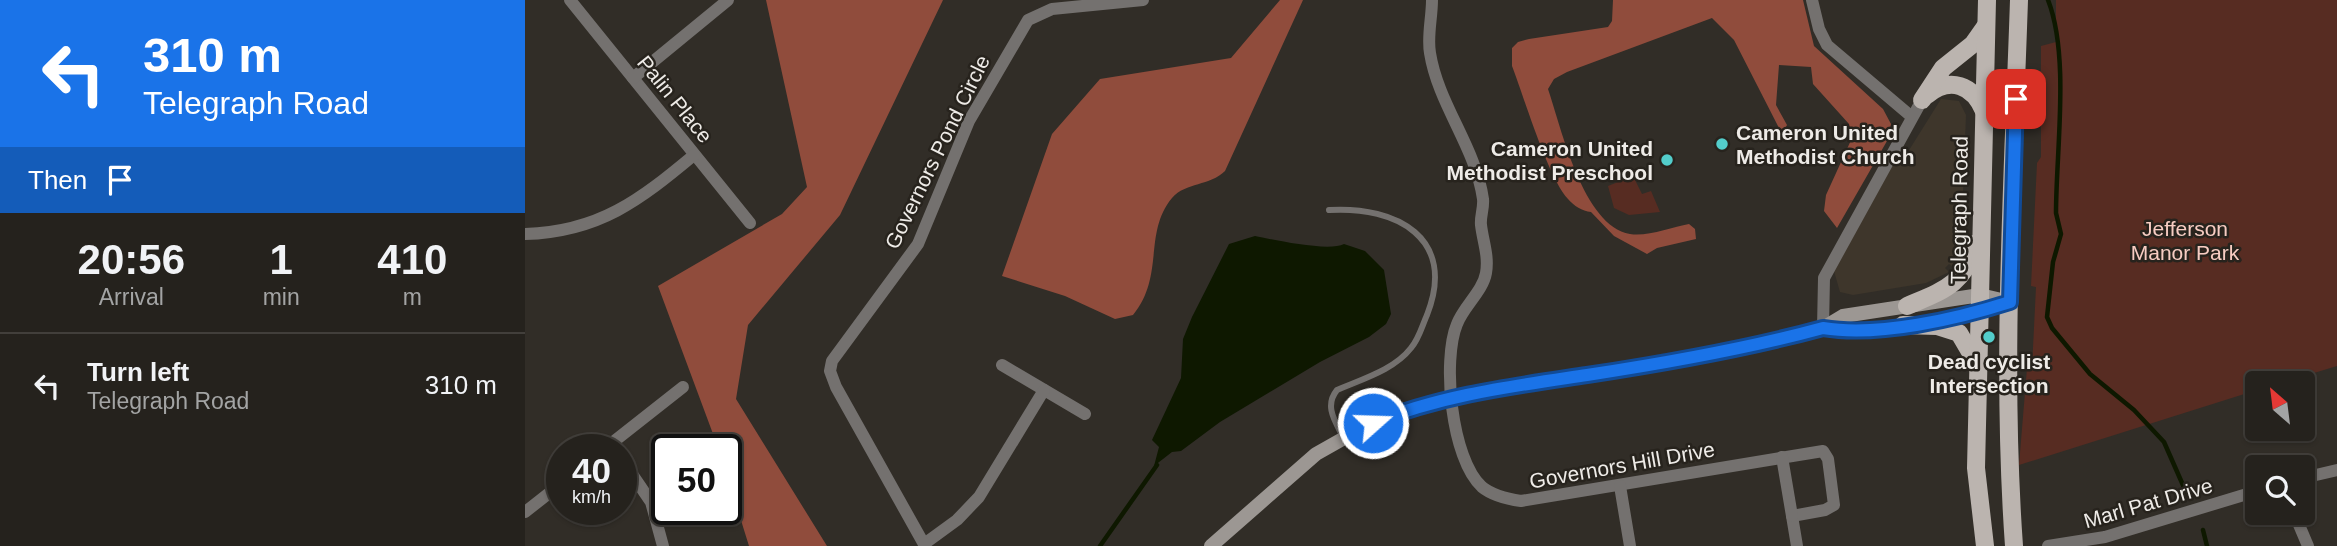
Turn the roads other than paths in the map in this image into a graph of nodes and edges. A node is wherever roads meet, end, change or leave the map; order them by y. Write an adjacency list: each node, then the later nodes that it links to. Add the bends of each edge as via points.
1 (570, 0): 9 (street, Palin Place)
2 (728, 0): 9 (street)
3 (1143, 0): 41 (street, Governors Pond Circle, via 1052,9 1028,20 969,121 918,244 832,361 829,371 836,387)
4 (1432, 0): 27 (street, via 1430,52 1481,189 1487,257 1486,276 1458,321 1451,345)
5 (1812, 0): 12 (street, via 1827,45)
6 (1987, 0): 8 (main road, Telegraph Road)
7 (2019, 0): 18 (main road)
8 (1986, 27): 10 (main road, via 1943,68); 11 (main road, Telegraph Road)
9 (633, 78): 13 (street, Palin Place)
10 (1922, 100): 11 (main road, via 1953,84 1973,92); 12 (street)
11 (1984, 111): 14 (main road, Telegraph Road)
12 (1912, 117): 22 (street, via 1823,278)
13 (694, 155): 16 (street, Palin Place); 17 (street, via 611,216 566,231)
14 (1983, 182): 19 (main road, Telegraph Road); 20 (main road, via 1968,267 1947,288)
15 (1329, 210): 30 (lane, via 1370,211 1396,222 1423,240 1435,265 1432,301 1412,347 1388,368 1334,393 1330,407)
16 (750, 223)
17 (525, 234)
18 (2010, 302): 19 (main road); 47 (main road, via 2009,476)
19 (1980, 303): 20 (main road); 21 (main road); 24 (main road, Telegraph Road)
20 (1907, 306): 22 (main road, via 1843,316)
21 (1903, 326): 22 (main road); 24 (main road, via 1937,326 1959,333)
22 (1823, 328): 27 (main road, via 1651,365)
23 (1002, 365): 26 (street)
24 (1978, 366): 46 (main road, Telegraph Road, via 1976,468)
25 (683, 387): 29 (street)
26 (1044, 390): 28 (street); 41 (street, via 979,497)
27 (1454, 398): 30 (main road, via 1389,417); 35 (street, Governors Hill Drive, via 1464,463 1483,488 1499,497 1521,501)
28 (1085, 414)
29 (626, 434)
30 (1343, 438): 43 (main road, via 1292,472)
31 (1782, 457): 35 (street, Governors Hill Drive); 39 (street); 39 (street, Governors Hill Drive, via 1825,452 1835,496 1828,509)
32 (2337, 470): 33 (street)
33 (2315, 475)
34 (637, 481): 42 (street, via 651,502)
35 (1620, 486): 44 (street)
36 (546, 495): 38 (street)
37 (2245, 495): 48 (street, Marl Pat Drive, via 2105,537)
38 (525, 512)
39 (1792, 516): 45 (street)
40 (2299, 525): 49 (street)
41 (925, 545)
42 (663, 546)
43 (1211, 546)
44 (1630, 546)
45 (1797, 546)
46 (1985, 546)
47 (2014, 546)
48 (2048, 546)
49 (2308, 546)

